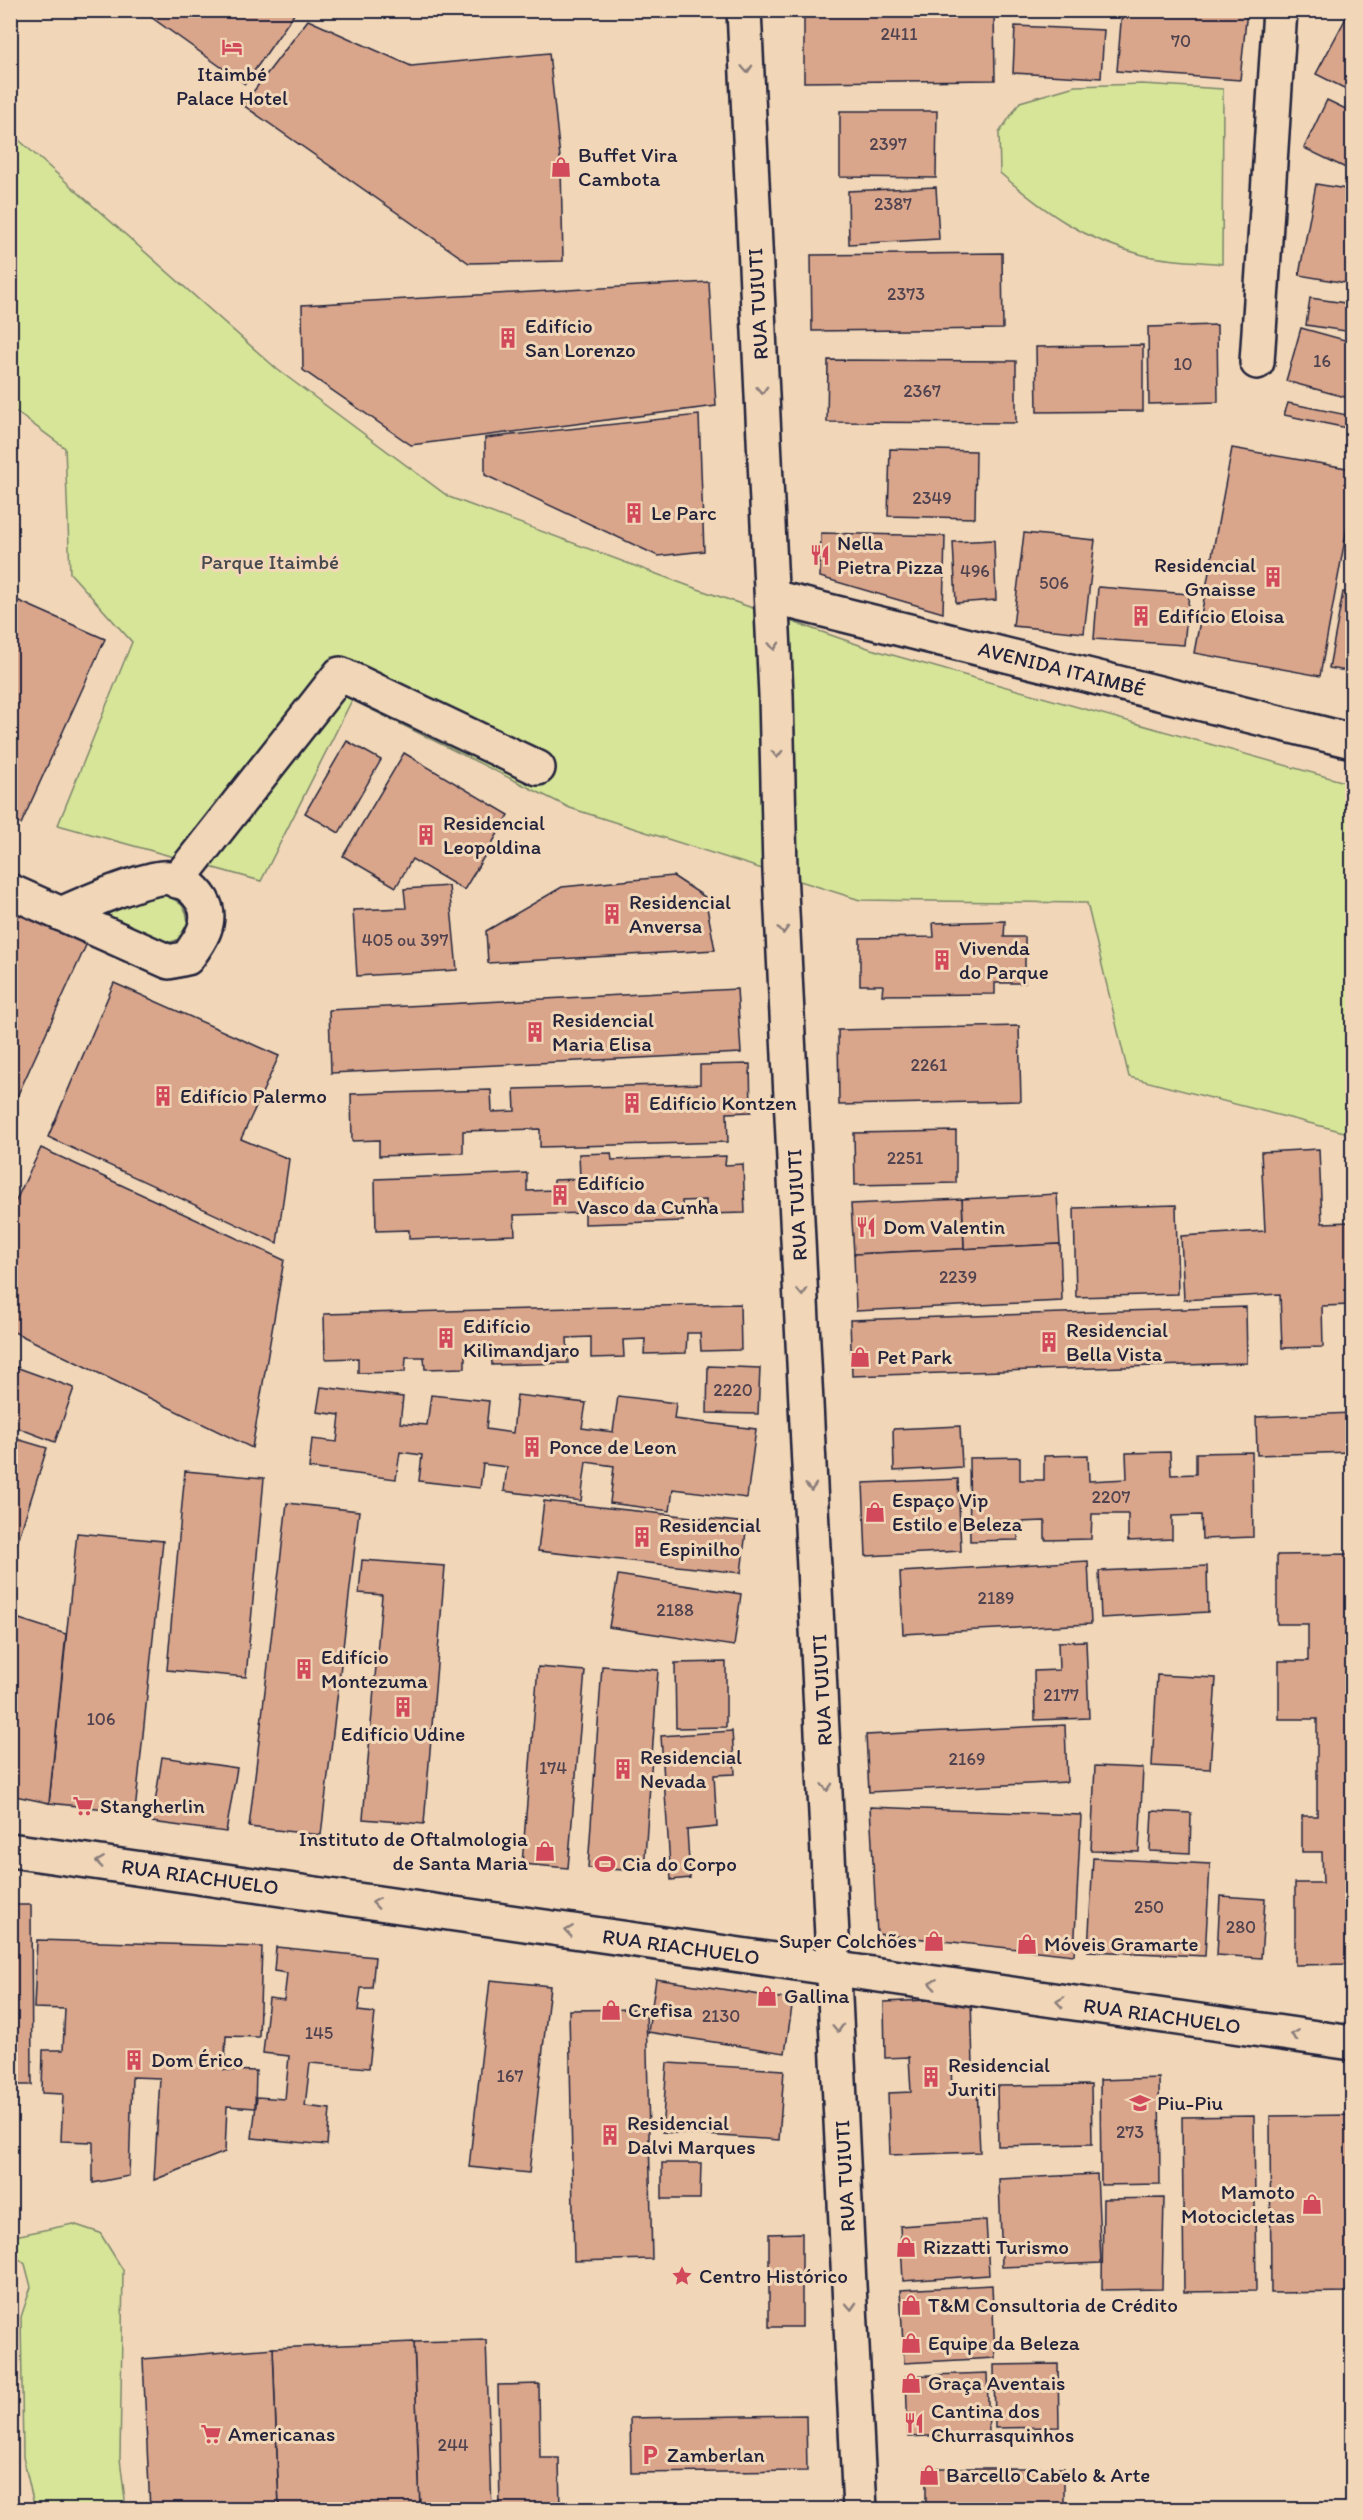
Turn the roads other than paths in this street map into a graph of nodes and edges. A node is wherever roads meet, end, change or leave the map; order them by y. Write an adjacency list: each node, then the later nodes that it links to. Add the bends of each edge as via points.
1 (744, 10): 4 (street, RUA TUIUTI, one-way to 4)
2 (1280, 10): 3 (street)
3 (1257, 362)
4 (771, 597): 5 (street, AVENIDA ITAIMBÉ); 11 (street, RUA TUIUTI, one-way to 11, via 780,872)
5 (1353, 741)
6 (538, 768): 7 (street, via 332,671)
7 (177, 881): 9 (street, via 168,878 130,886); 9 (street, via 194,887 205,906 205,933 187,958 169,962)
8 (10, 891): 9 (street)
9 (61, 914)
10 (10, 1850): 11 (street, RUA RIACHUELO, one-way to 10)
11 (835, 1969): 12 (street, RUA RIACHUELO, one-way to 11); 13 (street, RUA TUIUTI, one-way to 13)
12 (1353, 2043)
13 (860, 2510)

